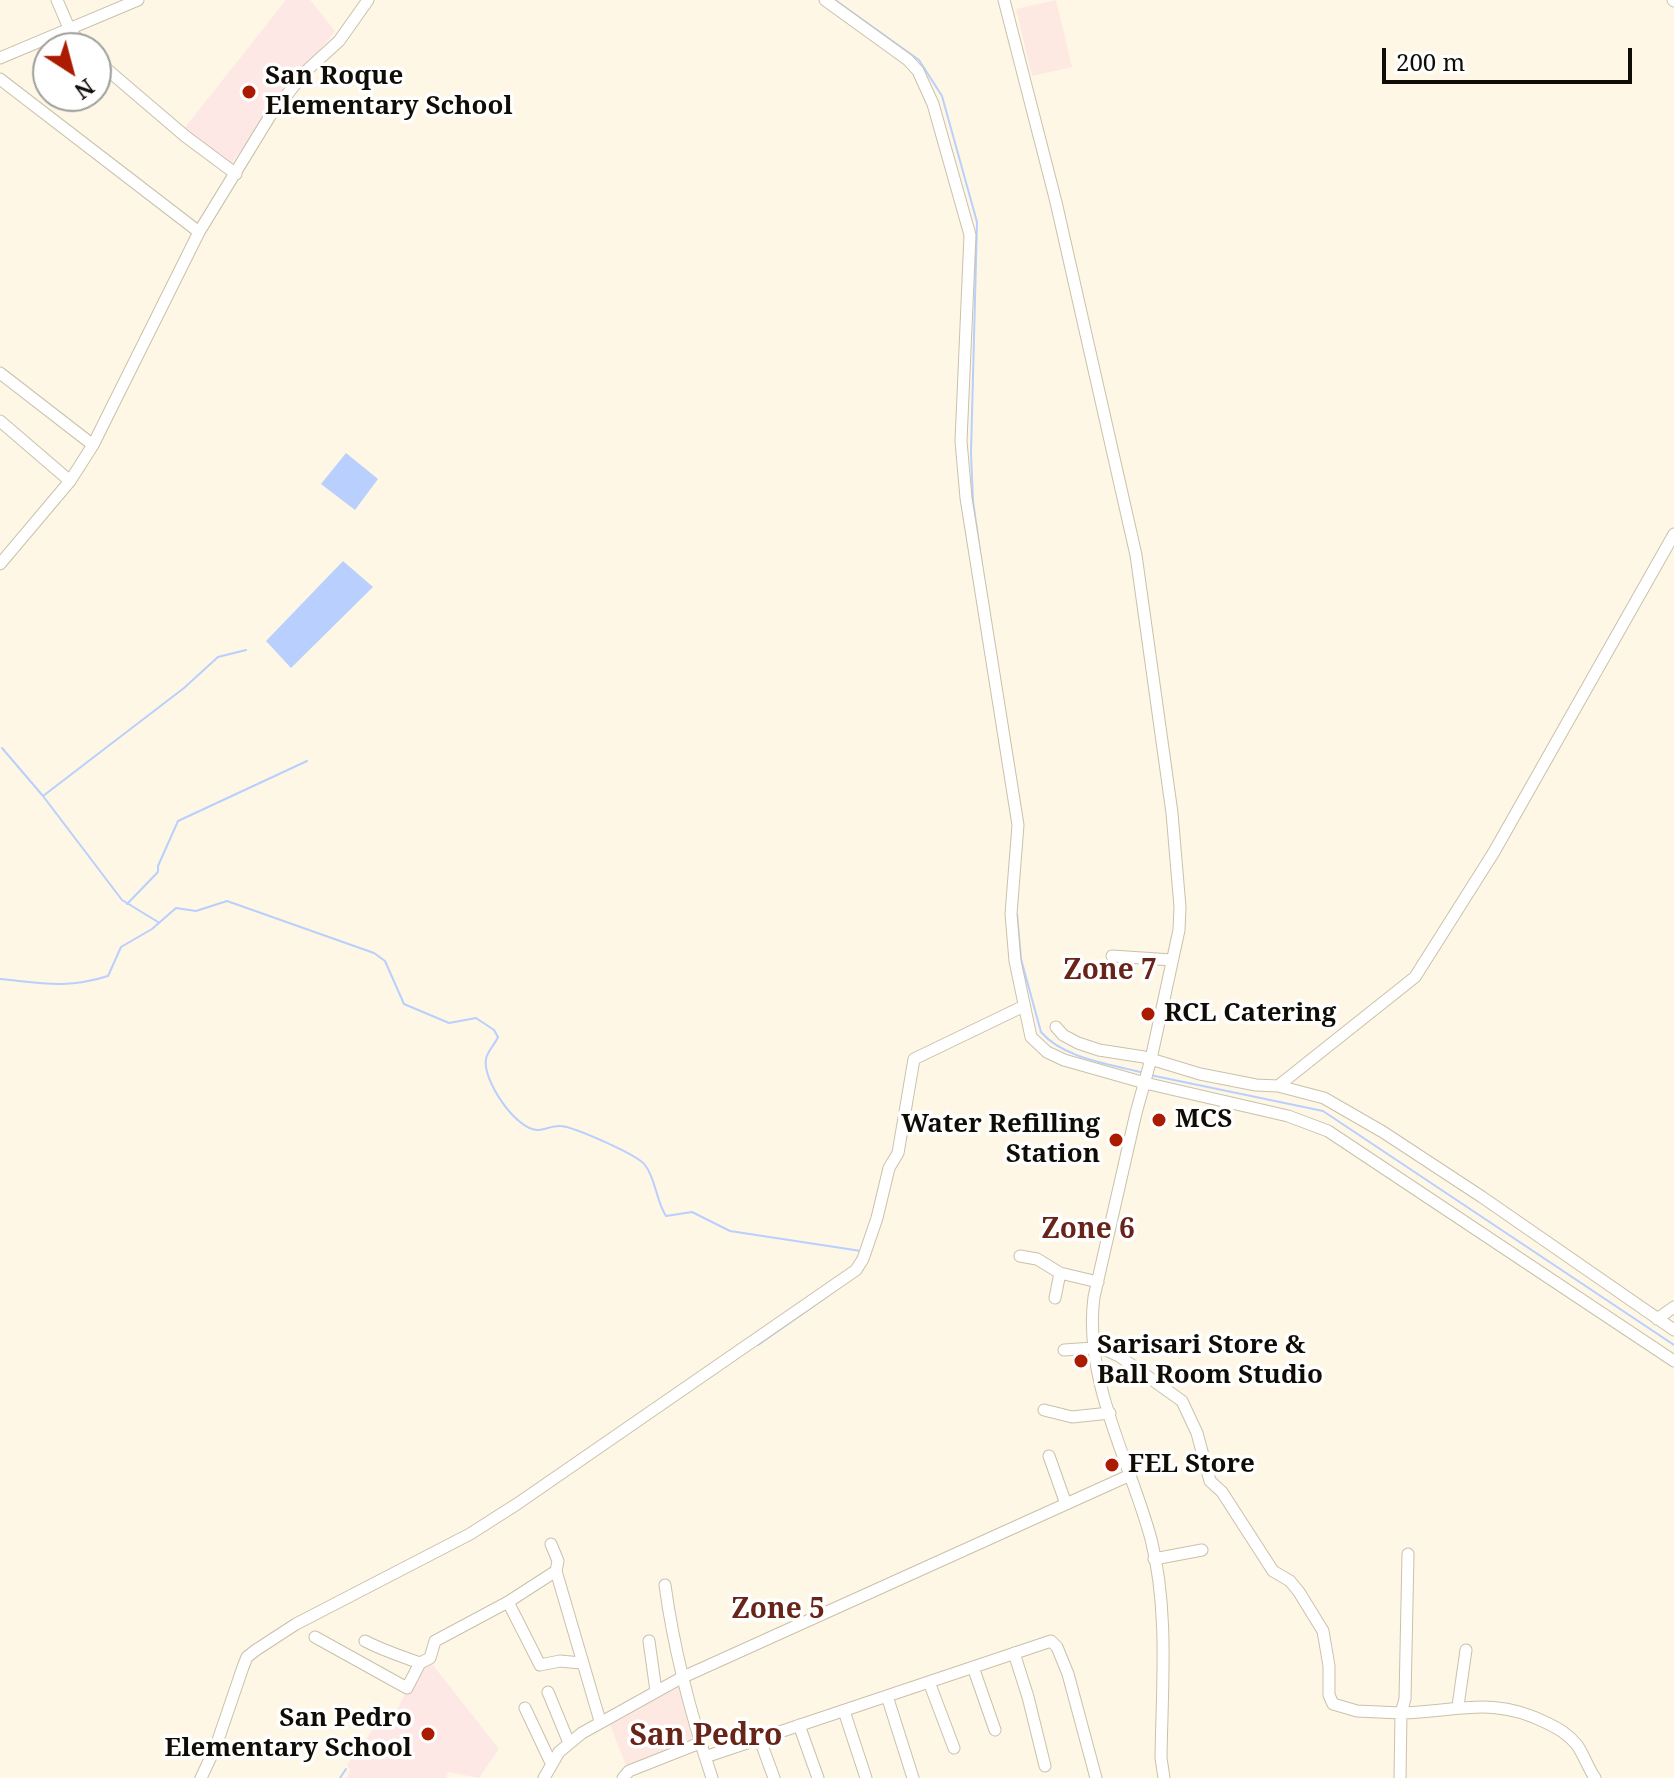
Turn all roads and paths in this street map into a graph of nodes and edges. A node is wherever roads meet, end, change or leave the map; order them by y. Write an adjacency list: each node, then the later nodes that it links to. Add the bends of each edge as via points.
1 (57, 0): 6 (street)
2 (138, 0): 6 (street)
3 (368, 0): 11 (street, via 339,41 305,72 270,116)
4 (825, 0): 21 (street, via 918,71 936,114 970,235 962,455 1018,825 1011,914)
5 (1004, 0): 20 (street, via 1136,555 1176,860 1180,907)
6 (69, 28): 7 (street); 8 (street)
7 (72, 32)
8 (0, 58)
9 (112, 74): 11 (street)
10 (0, 79): 12 (street)
11 (236, 174): 12 (street)
12 (199, 232): 15 (street)
13 (0, 373): 15 (street)
14 (0, 421): 16 (street)
15 (93, 445): 16 (street)
16 (70, 481): 18 (street)
17 (1674, 534): 24 (street, via 1494,852 1415,977)
18 (2, 559)
19 (1112, 956): 20 (street)
20 (1172, 960): 23 (street)
21 (1024, 1006): 23 (street, via 1031,1037 1047,1052 1064,1060); 74 (street, via 914,1059 898,1153 856,1270 470,1534 256,1650 247,1657)
22 (1056, 1027): 23 (street, via 1078,1043)
23 (1148, 1072): 24 (street); 27 (street); 34 (street, via 1328,1131)
24 (1278, 1086): 30 (street, via 1324,1098 1383,1132)
25 (1020, 1256): 26 (street)
26 (1060, 1273): 27 (street); 28 (street)
27 (1098, 1282): 32 (street)
28 (1055, 1298)
29 (1674, 1307): 30 (street)
30 (1657, 1319): 31 (street)
31 (1674, 1330)
32 (1093, 1348): 33 (street); 36 (street); 63 (street, via 1119,1356 1182,1401 1210,1481 1273,1571 1299,1592 1323,1631 1333,1704)
33 (1064, 1350)
34 (1674, 1361)
35 (1044, 1410): 36 (street, via 1072,1417)
36 (1110, 1413): 38 (street)
37 (1049, 1456): 39 (street)
38 (1128, 1476): 39 (street); 43 (street)
39 (1066, 1504): 55 (street)
40 (551, 1544): 44 (street)
41 (1202, 1550): 43 (street)
42 (1408, 1554): 63 (street)
43 (1154, 1559): 83 (street, via 1163,1625)
44 (556, 1571): 46 (street); 53 (street)
45 (665, 1585): 55 (street)
46 (508, 1602): 52 (street, via 435,1641 430,1658); 53 (street, via 540,1665)
47 (315, 1637): 52 (street, via 407,1688)
48 (365, 1641): 52 (street)
49 (649, 1641): 57 (street)
50 (1466, 1650): 60 (street)
51 (1014, 1653): 54 (street); 73 (street); 82 (street, via 1051,1641 1057,1647)
52 (420, 1663)
53 (581, 1663): 64 (street)
54 (973, 1667): 56 (street); 66 (street)
55 (681, 1678): 57 (street); 69 (street)
56 (929, 1682): 59 (street); 70 (street)
57 (656, 1691): 64 (street)
58 (548, 1692): 68 (street)
59 (887, 1696): 62 (street); 81 (street)
60 (1458, 1706): 63 (street, via 1438,1713); 85 (street, via 1516,1710 1565,1732)
61 (525, 1708): 72 (street)
62 (844, 1711): 65 (street); 80 (street)
63 (1401, 1713): 84 (street)
64 (600, 1721): 68 (street)
65 (799, 1725): 67 (street); 79 (street)
66 (995, 1730)
67 (759, 1737): 71 (street); 78 (street)
68 (569, 1743): 72 (street)
69 (700, 1743): 71 (street); 76 (street)
70 (954, 1748)
71 (705, 1757): 77 (street)
72 (551, 1763): 75 (street)
73 (1045, 1766)
74 (201, 1778)
75 (544, 1778)
76 (623, 1778)
77 (712, 1778)
78 (774, 1778)
79 (818, 1778)
80 (866, 1778)
81 (913, 1778)
82 (1096, 1778)
83 (1164, 1778)
84 (1400, 1778)
85 (1595, 1778)

